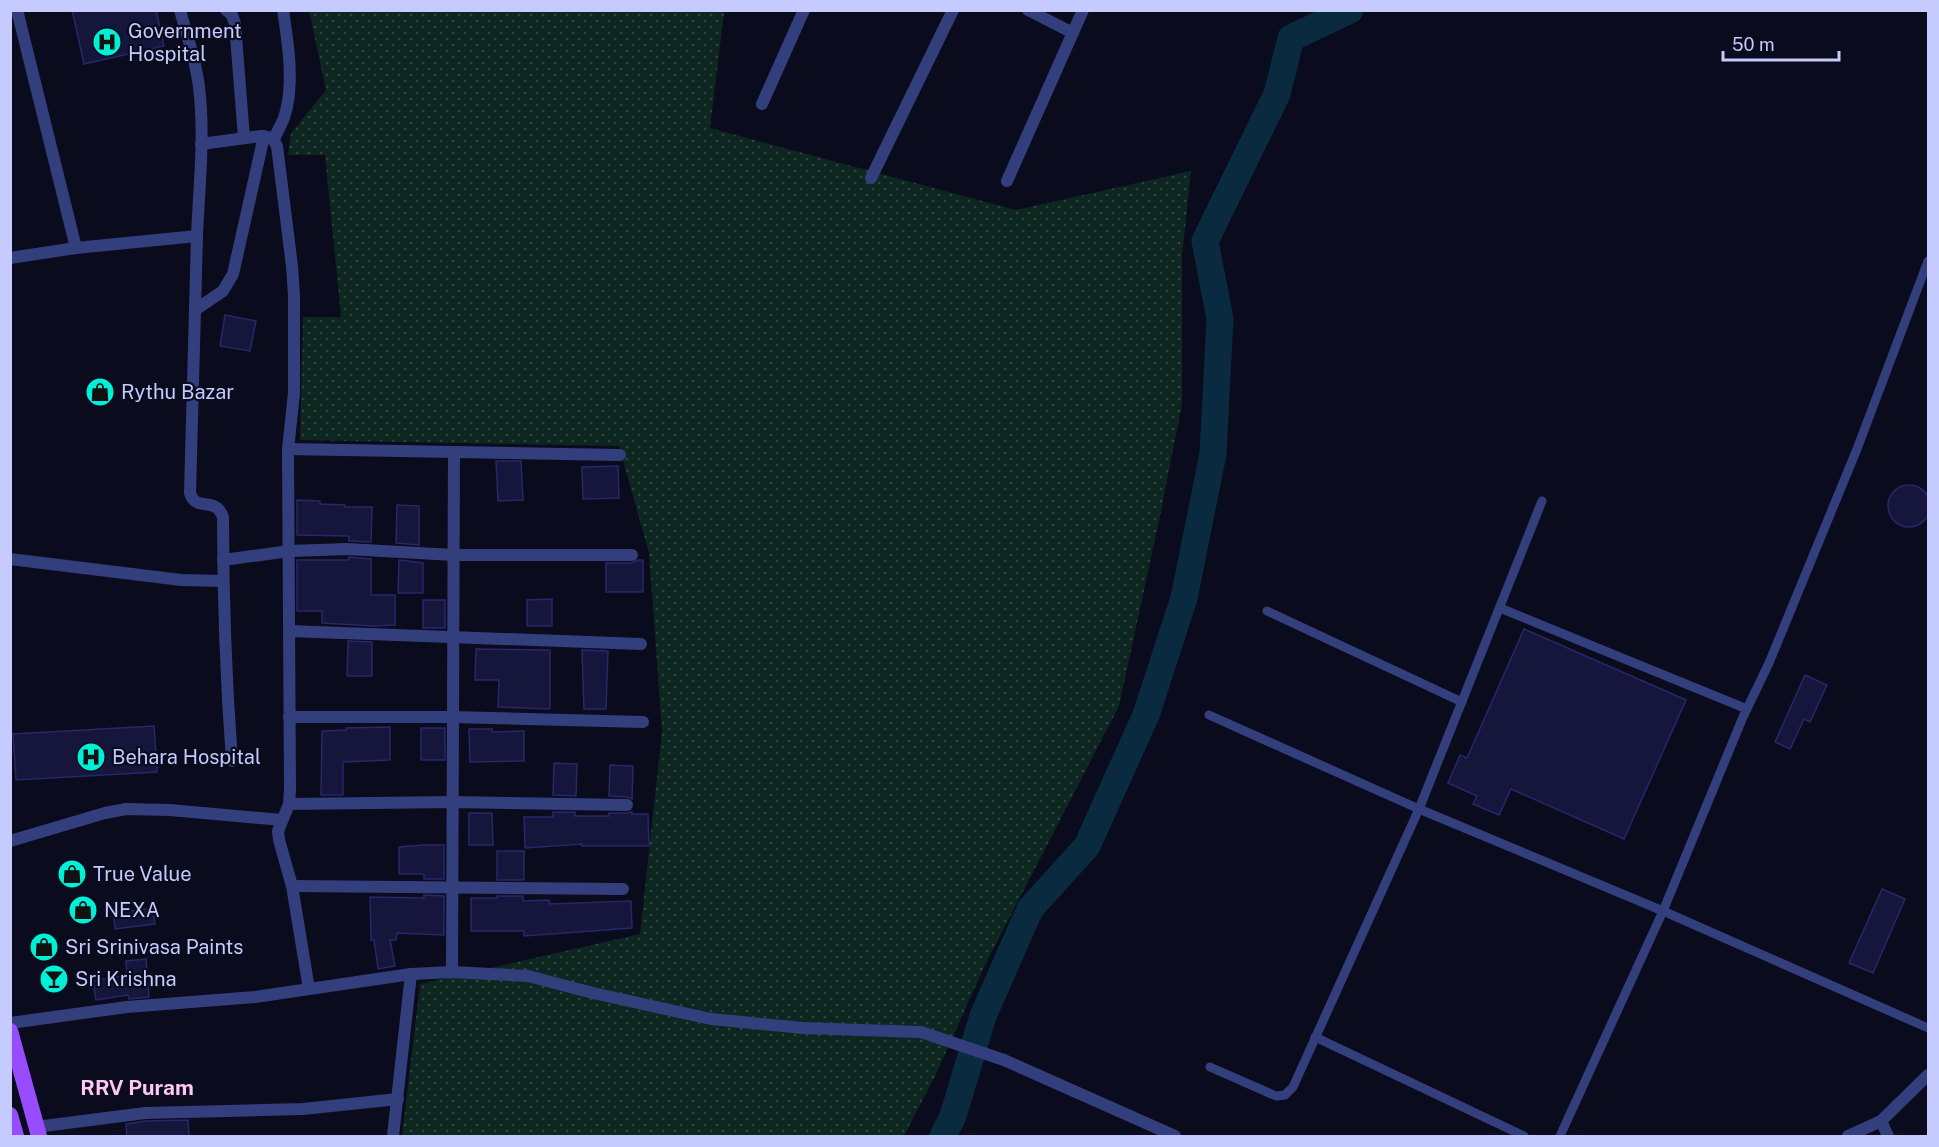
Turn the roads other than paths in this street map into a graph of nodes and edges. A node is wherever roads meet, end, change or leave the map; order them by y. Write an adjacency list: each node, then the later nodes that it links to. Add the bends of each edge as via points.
1 (16, 10): 17 (street)
2 (180, 10): 13 (street, via 199,87)
3 (226, 10): 12 (street, via 235,24)
4 (283, 10): 11 (street, via 289,78 284,118)
5 (804, 10): 10 (street)
6 (953, 10): 14 (street)
7 (1028, 10): 9 (street)
8 (1083, 10): 9 (street)
9 (1073, 33): 15 (street)
10 (762, 104)
11 (269, 137): 12 (street); 20 (street, via 233,274 223,291); 21 (street, via 277,146 293,281 294,393)
12 (244, 138): 13 (street)
13 (201, 144): 16 (street)
14 (871, 178)
15 (1007, 181)
16 (197, 236): 17 (street); 20 (street)
17 (76, 248): 18 (street)
18 (10, 258)
19 (1929, 261): 37 (lane, via 1857,449)
20 (195, 310): 29 (street, via 190,493 197,503 220,509)
21 (288, 449): 22 (street); 25 (street)
22 (454, 453): 23 (street); 26 (street)
23 (620, 455)
24 (1542, 501): 31 (lane)
25 (290, 551): 26 (street, via 365,549); 29 (street); 33 (street)
26 (454, 555): 27 (street); 34 (street)
27 (632, 555)
28 (10, 559): 30 (street, via 181,580)
29 (223, 560): 30 (street)
30 (223, 581): 42 (street)
31 (1500, 608): 36 (lane); 37 (lane)
32 (1267, 611): 36 (lane)
33 (290, 631): 34 (street); 39 (street)
34 (454, 636): 35 (street); 40 (street)
35 (641, 644)
36 (1462, 702): 46 (lane)
37 (1747, 709): 52 (lane)
38 (1209, 715): 46 (lane)
39 (289, 717): 40 (street); 44 (street)
40 (453, 717): 41 (street); 43 (street)
41 (643, 722)
42 (232, 761)
43 (453, 802): 44 (street); 45 (street); 50 (street)
44 (289, 804): 47 (street)
45 (627, 805)
46 (1419, 809): 52 (lane); 59 (lane)
47 (282, 820): 48 (street, via 126,809); 49 (street, via 279,840)
48 (10, 841)
49 (292, 886): 50 (street); 55 (street)
50 (453, 887): 51 (street); 53 (street)
51 (624, 889)
52 (1663, 911): 57 (lane); 71 (lane)
53 (452, 972): 54 (street); 66 (street, via 528,976 711,1019 803,1028 921,1032 1004,1060 1109,1106)
54 (411, 974): 55 (street); 62 (street)
55 (309, 989): 56 (street)
56 (10, 1023)
57 (1929, 1028)
58 (10, 1031): 65 (main road)
59 (1315, 1037): 60 (lane, via 1293,1087 1285,1095 1276,1096); 70 (lane)
60 (1210, 1067)
61 (1929, 1075): 64 (street)
62 (398, 1099): 65 (street, via 303,1109 145,1113); 68 (street)
63 (10, 1115): 67 (main road)
64 (1881, 1121): 72 (street); 73 (street)
65 (37, 1132)
66 (1151, 1132): 69 (street)
67 (16, 1137)
68 (393, 1137)
69 (1175, 1137)
70 (1524, 1137)
71 (1560, 1137)
72 (1848, 1137)
73 (1888, 1137)

